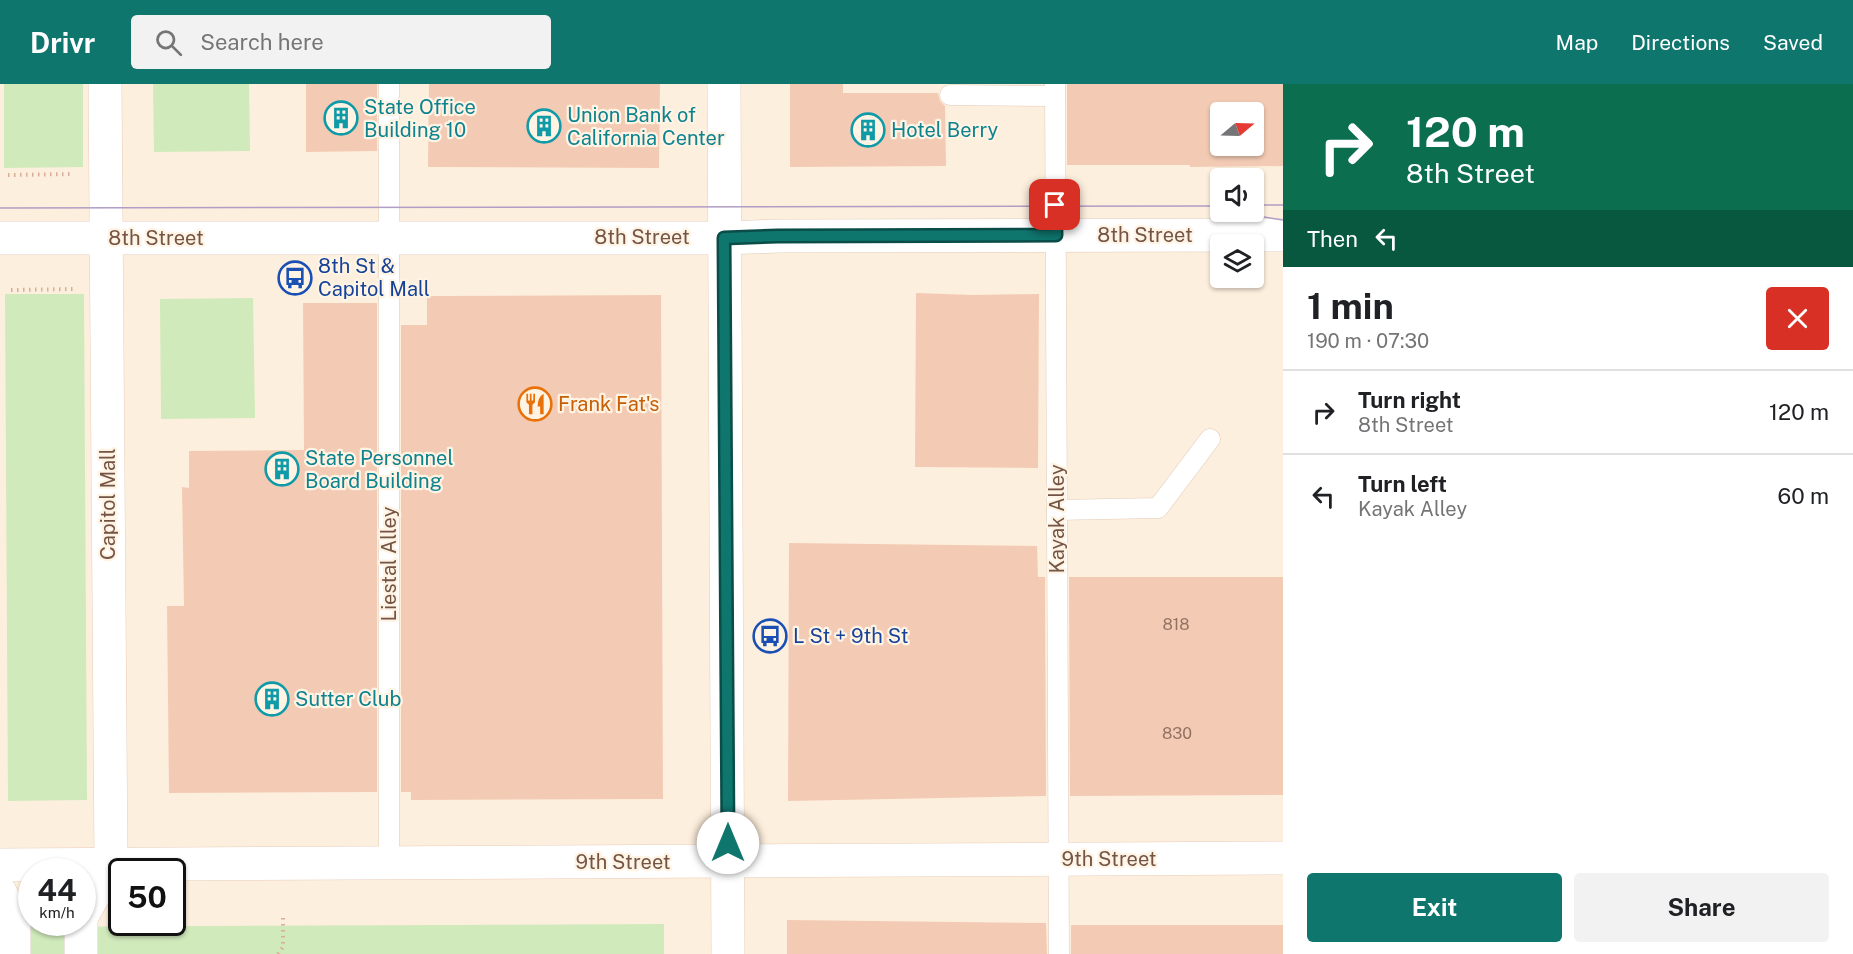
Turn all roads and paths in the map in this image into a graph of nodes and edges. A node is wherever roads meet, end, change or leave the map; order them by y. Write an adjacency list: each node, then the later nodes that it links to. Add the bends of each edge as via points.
1 (105, 84): 12 (main road, Capitol Mall)
2 (389, 84): 10 (lane, Liestal Alley)
3 (724, 84): 13 (main road)
4 (1055, 90): 5 (lane); 8 (lane, Kayak Alley)
5 (950, 95)
6 (80, 174): 7 (path)
7 (8, 175)
8 (1056, 235): 9 (main road, 8th Street); 13 (main road, 8th Street); 17 (lane, Kayak Alley)
9 (1283, 235)
10 (388, 237): 12 (main road, 8th Street); 13 (main road, 8th Street); 22 (lane, Liestal Alley)
11 (0, 238): 12 (main road, 8th Street)
12 (106, 238): 18 (main road, Capitol Mall)
13 (724, 238): 21 (main road)
14 (81, 289): 15 (path)
15 (11, 290)
16 (1210, 439): 17 (lane, via 1158,508)
17 (1057, 510): 20 (lane, Kayak Alley)
18 (111, 858)
19 (1283, 858): 20 (main road, 9th Street)
20 (1058, 860): 21 (main road, 9th Street); 35 (lane, Kayak Alley)
21 (728, 862): 22 (main road, 9th Street); 34 (main road)
22 (389, 863): 24 (main road, 9th Street)
23 (108, 864): 25 (main road, 9th Street)
24 (186, 864)
25 (0, 865)
26 (108, 869): 27 (main road, Capitol Mall)
27 (96, 891)
28 (0, 892): 31 (main road, via 14,919)
29 (283, 918): 33 (path, via 283,947)
30 (81, 936): 32 (main road)
31 (14, 954)
32 (81, 954)
33 (278, 954)
34 (728, 954)
35 (1059, 954)

